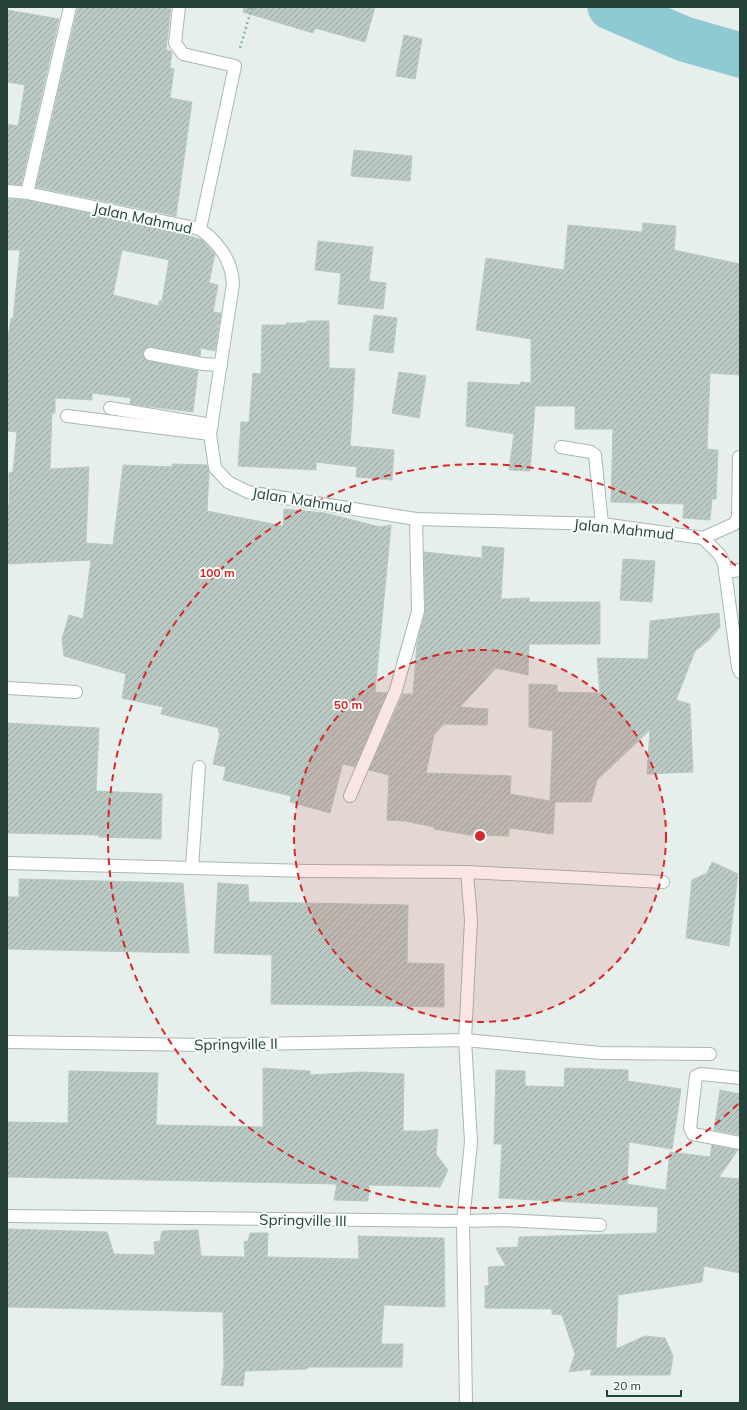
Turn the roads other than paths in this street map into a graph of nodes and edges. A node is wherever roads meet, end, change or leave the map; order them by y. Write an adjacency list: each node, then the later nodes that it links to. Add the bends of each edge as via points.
1 (70, 7): 4 (street)
2 (180, 7): 5 (street, via 175,44 178,50 183,54 235,66)
3 (7, 191): 4 (street, Jalan Mahmud)
4 (27, 193): 5 (street, Jalan Mahmud)
5 (200, 229): 7 (street, Jalan Mahmud, via 220,248 233,272)
6 (150, 354): 7 (street)
7 (221, 365): 10 (street, Jalan Mahmud)
8 (110, 408): 10 (street)
9 (67, 416): 10 (street)
10 (211, 430): 13 (street, Jalan Mahmud, via 215,468 224,479 248,492)
11 (561, 447): 14 (street, via 591,452 595,455)
12 (739, 457): 15 (street, via 738,518 734,524)
13 (416, 519): 14 (street, Jalan Mahmud); 22 (street, via 418,611 396,690)
14 (602, 524): 15 (street, Jalan Mahmud)
15 (703, 538): 17 (street, via 720,554)
16 (740, 570): 17 (street)
17 (725, 572): 18 (street)
18 (740, 672)
19 (7, 688): 20 (street)
20 (76, 692)
21 (199, 766): 24 (street)
22 (350, 796)
23 (7, 863): 24 (street)
24 (192, 867): 25 (street)
25 (466, 872): 26 (street); 27 (street, via 470,920)
26 (663, 882)
27 (465, 1040): 28 (street, Springville II, via 206,1045); 29 (street, Springville II, via 601,1053); 33 (street, via 471,1142)
28 (7, 1042)
29 (710, 1054)
30 (740, 1078): 31 (street, via 701,1074 696,1076 690,1128 693,1134)
31 (740, 1143)
32 (7, 1216): 33 (street, Springville III)
33 (463, 1221): 34 (street, Springville III, via 503,1220); 35 (street)
34 (600, 1225)
35 (466, 1403)

